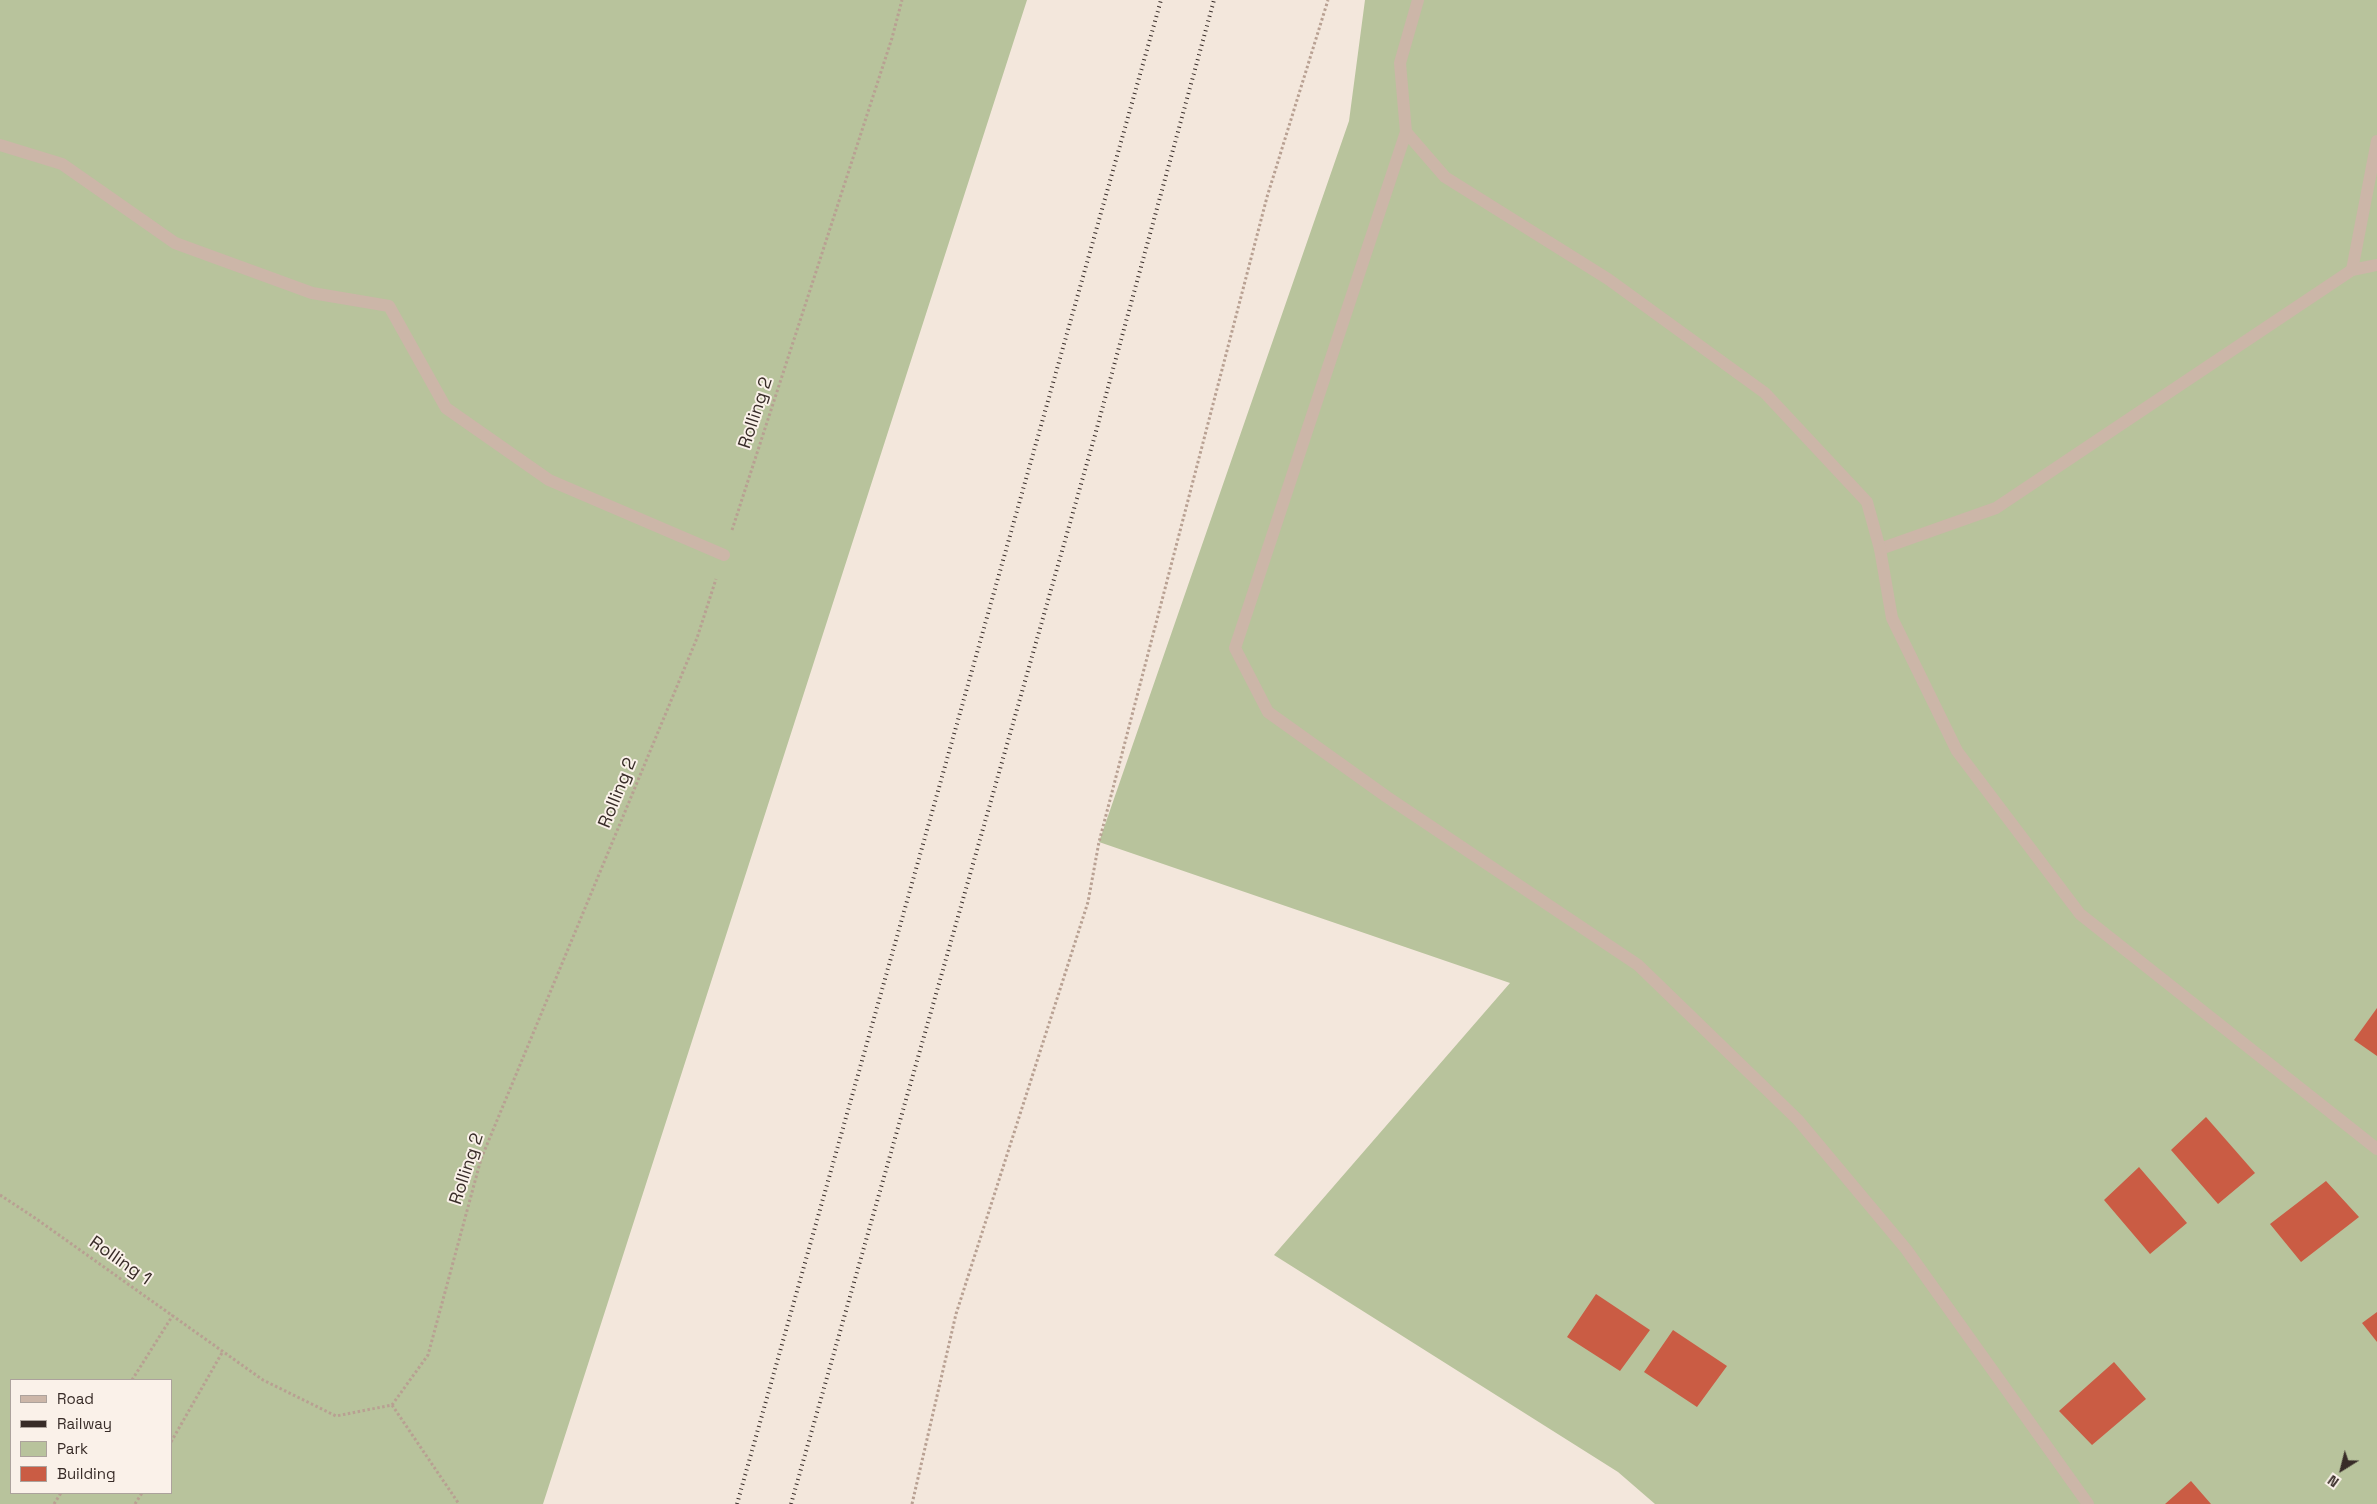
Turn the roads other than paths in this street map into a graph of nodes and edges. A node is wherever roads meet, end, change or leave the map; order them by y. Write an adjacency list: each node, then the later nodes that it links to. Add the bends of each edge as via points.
1 (1418, 0): 2 (street, via 1400,63)
2 (1406, 132): 7 (street, via 1445,177 1608,279 1765,393 1867,502); 10 (street, via 1235,648 1268,712 1387,797 1638,965 1798,1120 1906,1249)
3 (2377, 141): 6 (street)
4 (0, 145): 8 (street, via 62,164 175,243 312,293 389,306 446,408 550,480)
5 (2377, 265): 6 (street)
6 (2352, 270): 7 (street, via 1996,508)
7 (1880, 549): 9 (street, via 1892,618 1957,751 2080,914)
8 (724, 556)
9 (2377, 1149)
10 (2088, 1504)

